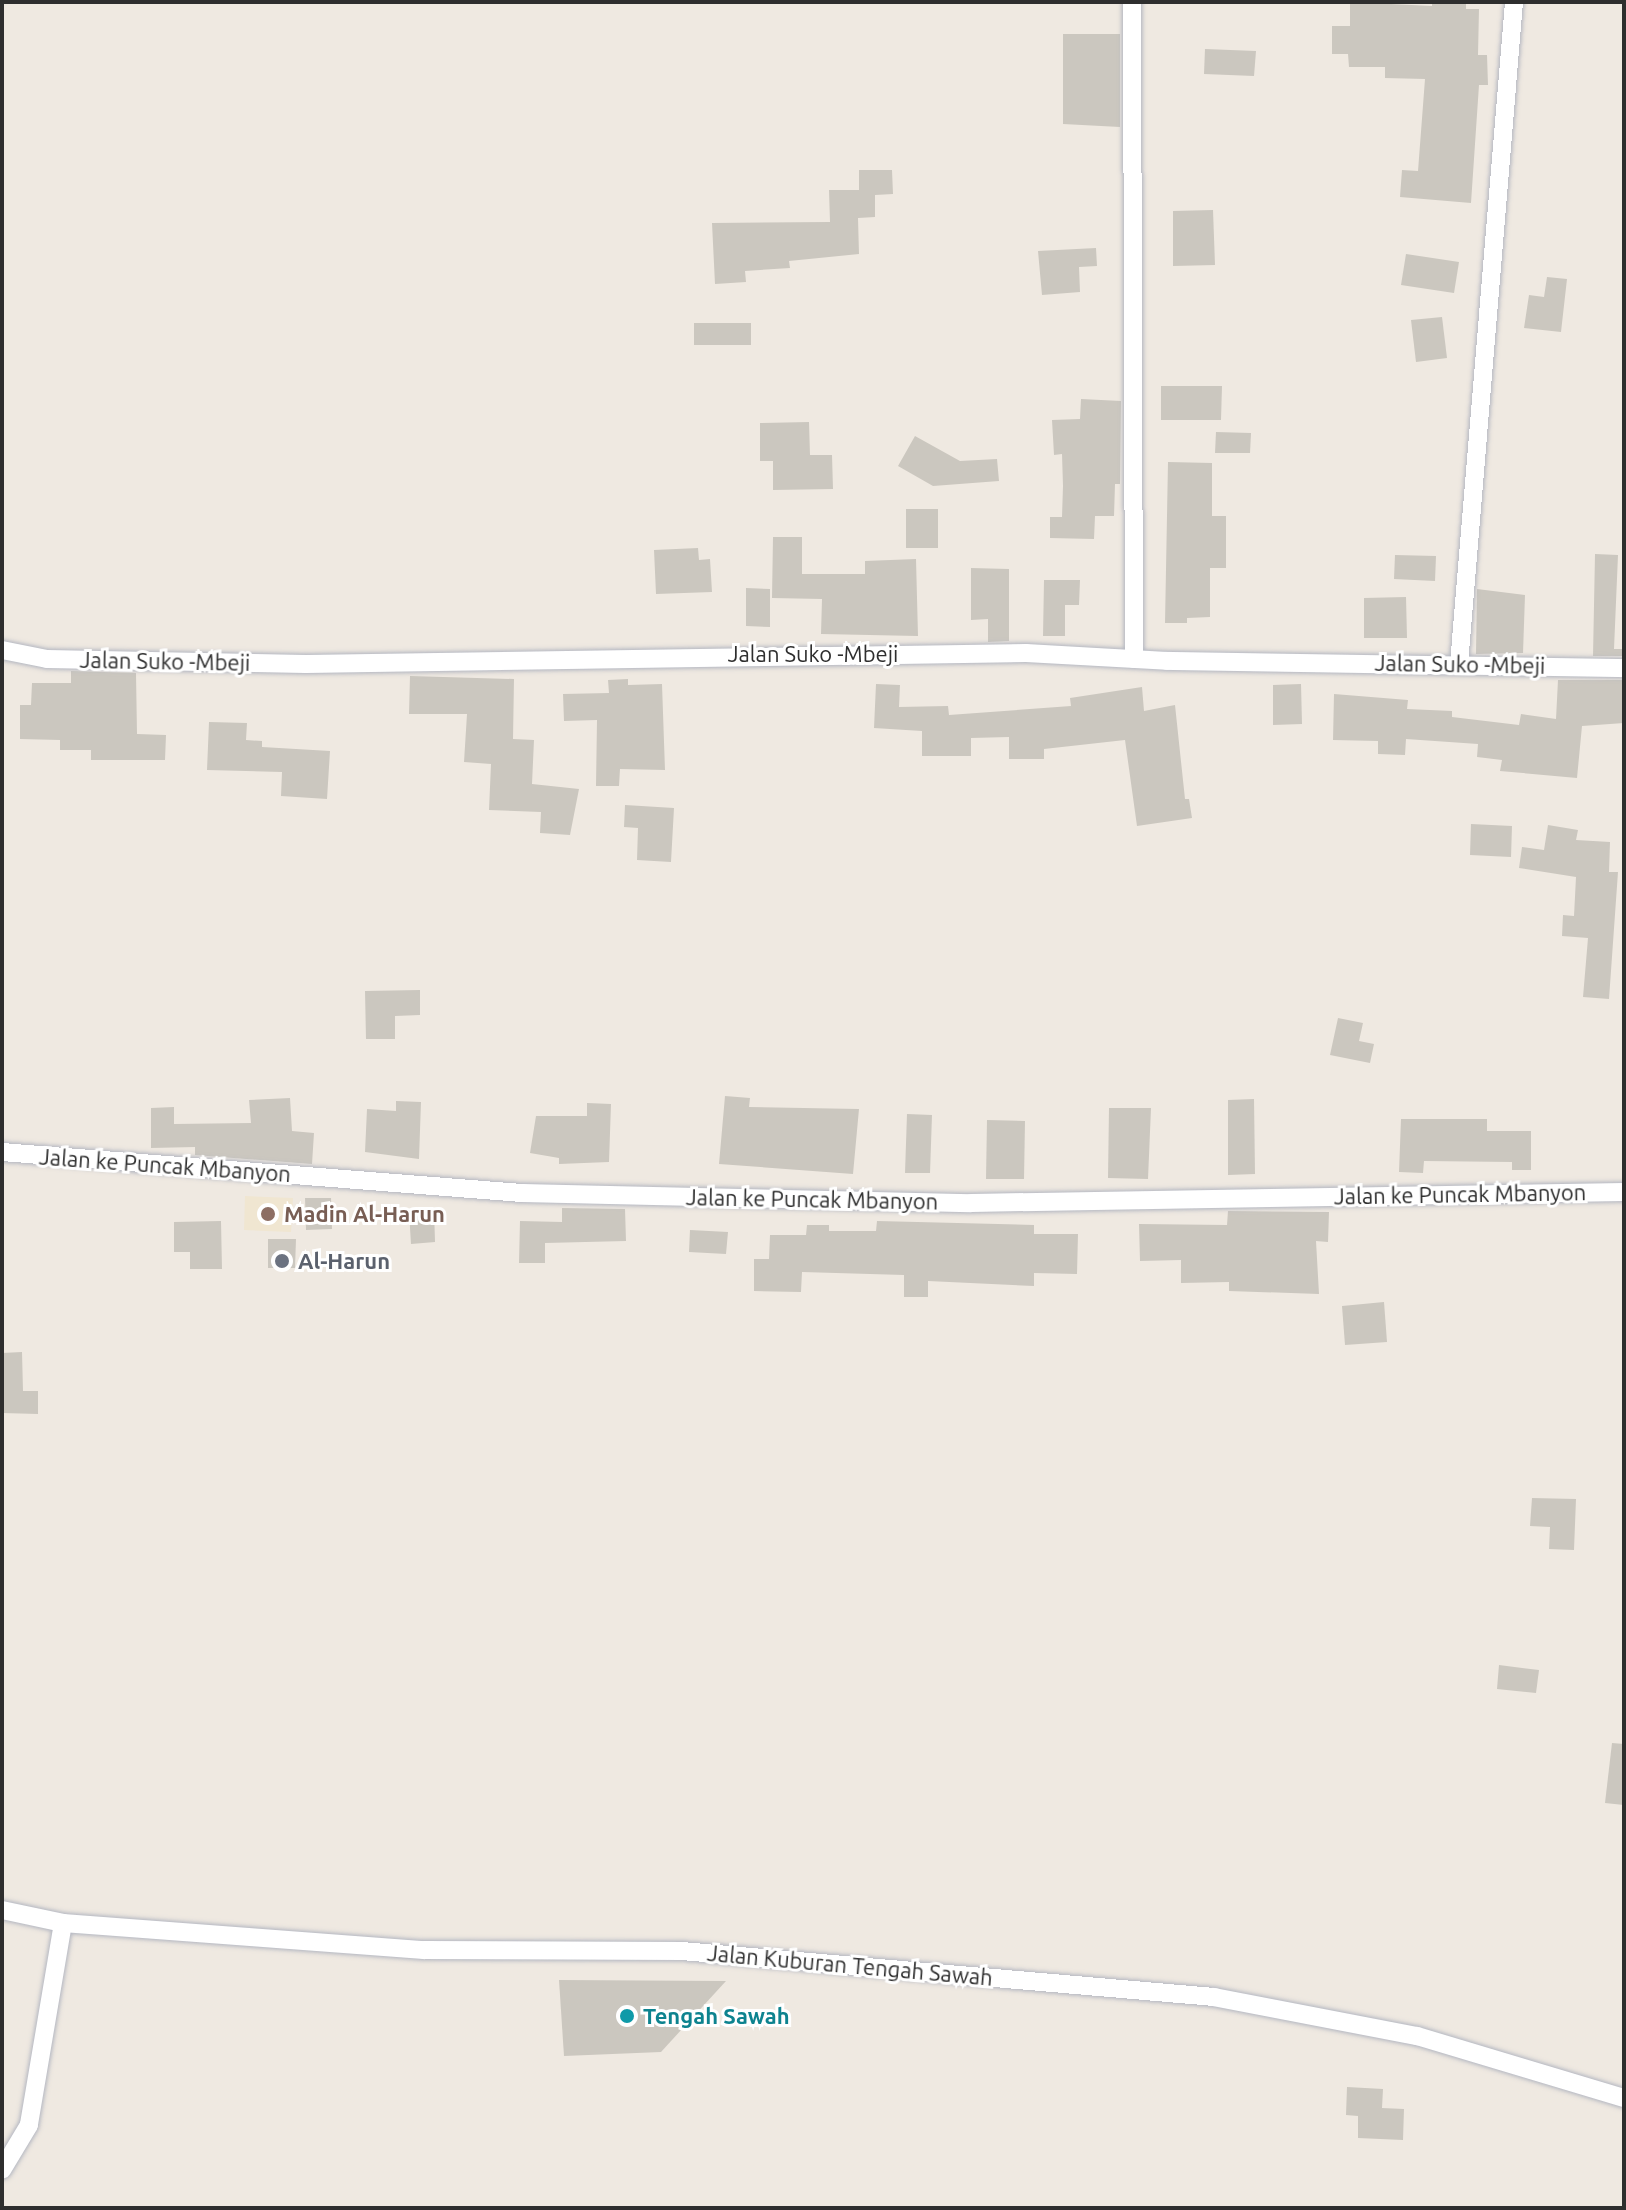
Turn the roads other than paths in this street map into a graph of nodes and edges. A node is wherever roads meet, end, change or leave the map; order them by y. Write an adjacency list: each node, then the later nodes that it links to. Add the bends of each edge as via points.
1 (1132, 2): 4 (street)
2 (1514, 2): 5 (street)
3 (2, 650): 4 (street, Jalan Suko -Mbeji, via 47,659 306,664 978,653)
4 (1134, 659): 5 (street, Jalan Suko -Mbeji)
5 (1459, 664): 6 (street, Jalan Suko -Mbeji)
6 (1624, 668)
7 (2, 1152): 8 (street, Jalan ke Puncak Mbanyon, via 522,1193 971,1203)
8 (1624, 1192)
9 (2, 1910): 10 (street, Jalan Kuburan Tengah Sawah)
10 (63, 1923): 11 (street, Jalan Kuburan Tengah Sawah, via 424,1950 682,1951 1214,1997 1417,2036); 12 (street, via 29,2125)
11 (1624, 2098)
12 (2, 2170)

